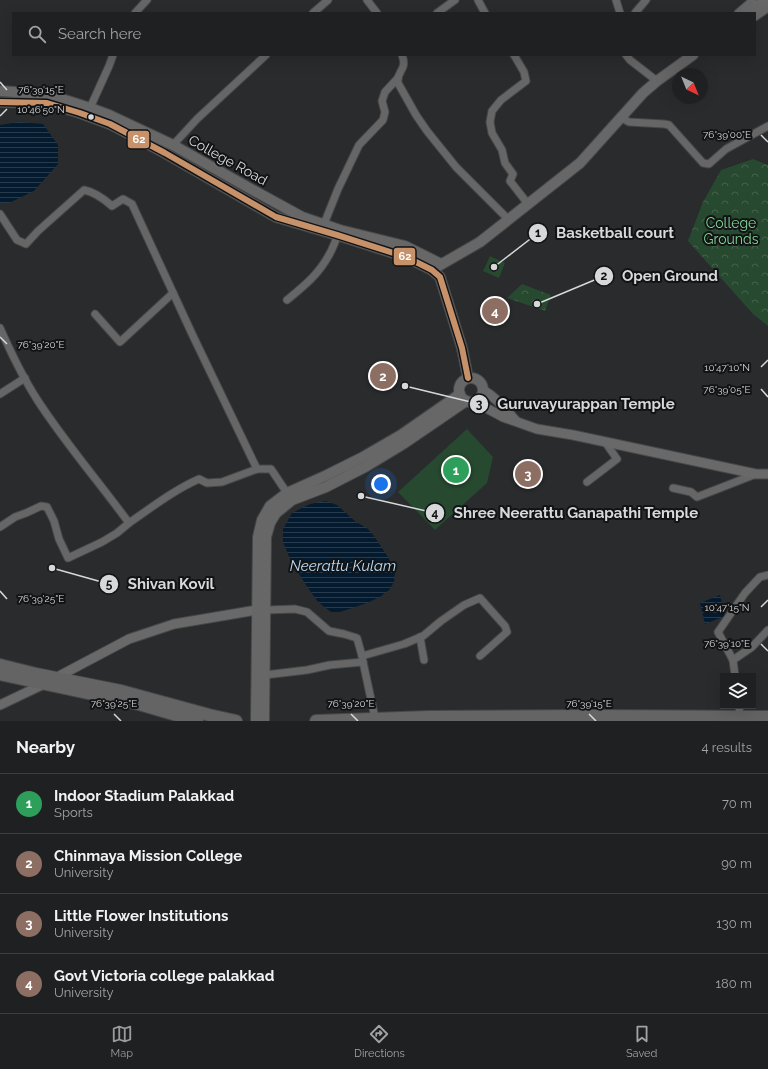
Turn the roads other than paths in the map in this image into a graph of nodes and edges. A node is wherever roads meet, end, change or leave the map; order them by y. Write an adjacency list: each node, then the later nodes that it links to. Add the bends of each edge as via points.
1 (147, 0): 11 (street)
2 (328, 0): 12 (street)
3 (366, 0): 13 (street)
4 (455, 0): 14 (street)
5 (478, 0): 15 (street)
6 (616, 0): 16 (street)
7 (646, 0): 17 (street)
8 (753, 0): 18 (street)
9 (766, 0): 19 (main road)
10 (768, 8): 20 (street)
11 (136, 12)
12 (313, 12)
13 (376, 12)
14 (438, 12)
15 (484, 12)
16 (620, 12)
17 (636, 12)
18 (739, 12)
19 (748, 12)
20 (756, 15)
21 (113, 56): 31 (street)
22 (265, 56): 34 (street, via 197,119)
23 (402, 56): 27 (street, via 404,66)
24 (515, 56): 35 (street, via 526,81 492,110 490,122 505,163 513,174 510,181)
25 (627, 56): 28 (street)
26 (692, 56): 28 (main road)
27 (398, 78): 37 (street, via 398,83 426,131 456,167); 38 (street, via 384,92 383,120 359,145)
28 (657, 81): 32 (main road)
29 (0, 91): 31 (main road, College Road, via 46,94)
30 (0, 102): 39 (main road, College Road, via 47,103 110,124 276,217)
31 (90, 108): 34 (main road, College Road)
32 (622, 118): 33 (street, via 629,122 669,126 703,163 709,164 726,149); 35 (main road, via 580,163)
33 (768, 126)
34 (173, 146): 38 (main road, College Road, via 302,217)
35 (528, 204): 37 (main road)
36 (0, 214): 42 (street, via 17,240 26,244 84,190 101,197 112,206 123,199 132,204)
37 (508, 219): 40 (main road, via 480,242)
38 (324, 224): 39 (main road, College Road)
39 (339, 233): 40 (main road, College Road, via 405,246); 41 (main road, College Road, via 406,257); 43 (street, via 320,269)
40 (441, 264): 41 (main road); 47 (main road, via 471,358)
41 (432, 270): 47 (main road, via 440,277)
42 (173, 293): 44 (street, via 120,342); 53 (street)
43 (287, 300)
44 (95, 314)
45 (0, 328): 46 (street)
46 (25, 378): 49 (street); 59 (street, via 73,451)
47 (471, 378): 48 (main road, via 479,381); 50 (main road, via 460,384 459,389)
48 (483, 390): 50 (main road, via 478,399); 51 (main road, via 498,401)
49 (0, 394)
50 (466, 399): 51 (main road, via 503,418); 58 (main road, via 397,448 365,467 326,486)
51 (517, 422): 52 (main road, via 537,429)
52 (605, 442): 54 (main road); 56 (street, via 617,459)
53 (257, 469): 58 (street, via 271,469); 59 (street, via 222,482 207,483 200,479 188,484)
54 (756, 474): 55 (main road); 57 (street, via 697,497 691,492)
55 (768, 474)
56 (587, 482)
57 (674, 488)
58 (290, 497): 62 (main road, via 276,513 266,537)
59 (129, 523): 60 (street, via 102,542 68,558 47,507 41,506 26,512)
60 (0, 527)
61 (768, 575): 68 (street, via 760,577 745,593 718,632)
62 (261, 610): 66 (street, via 295,609 307,612 329,631 357,638); 72 (main road); 73 (main road, via 174,624 129,639); 81 (main road)
63 (768, 630): 68 (street, via 752,647)
64 (420, 637): 65 (street, via 464,605 480,598 505,626 507,632); 66 (street); 67 (street)
65 (480, 656)
66 (362, 659): 72 (street, via 307,670); 78 (street)
67 (424, 660)
68 (733, 660): 70 (street)
69 (0, 665): 73 (highway)
70 (735, 673)
71 (0, 674): 74 (highway)
72 (265, 674): 82 (main road)
73 (55, 678): 74 (main road); 80 (highway)
74 (44, 684): 75 (main road); 79 (highway, via 140,704)
75 (0, 705)
76 (740, 711): 77 (highway); 78 (highway)
77 (768, 717)
78 (375, 718): 83 (highway)
79 (197, 721)
80 (236, 721)
81 (256, 721)
82 (264, 721)
83 (316, 721)

